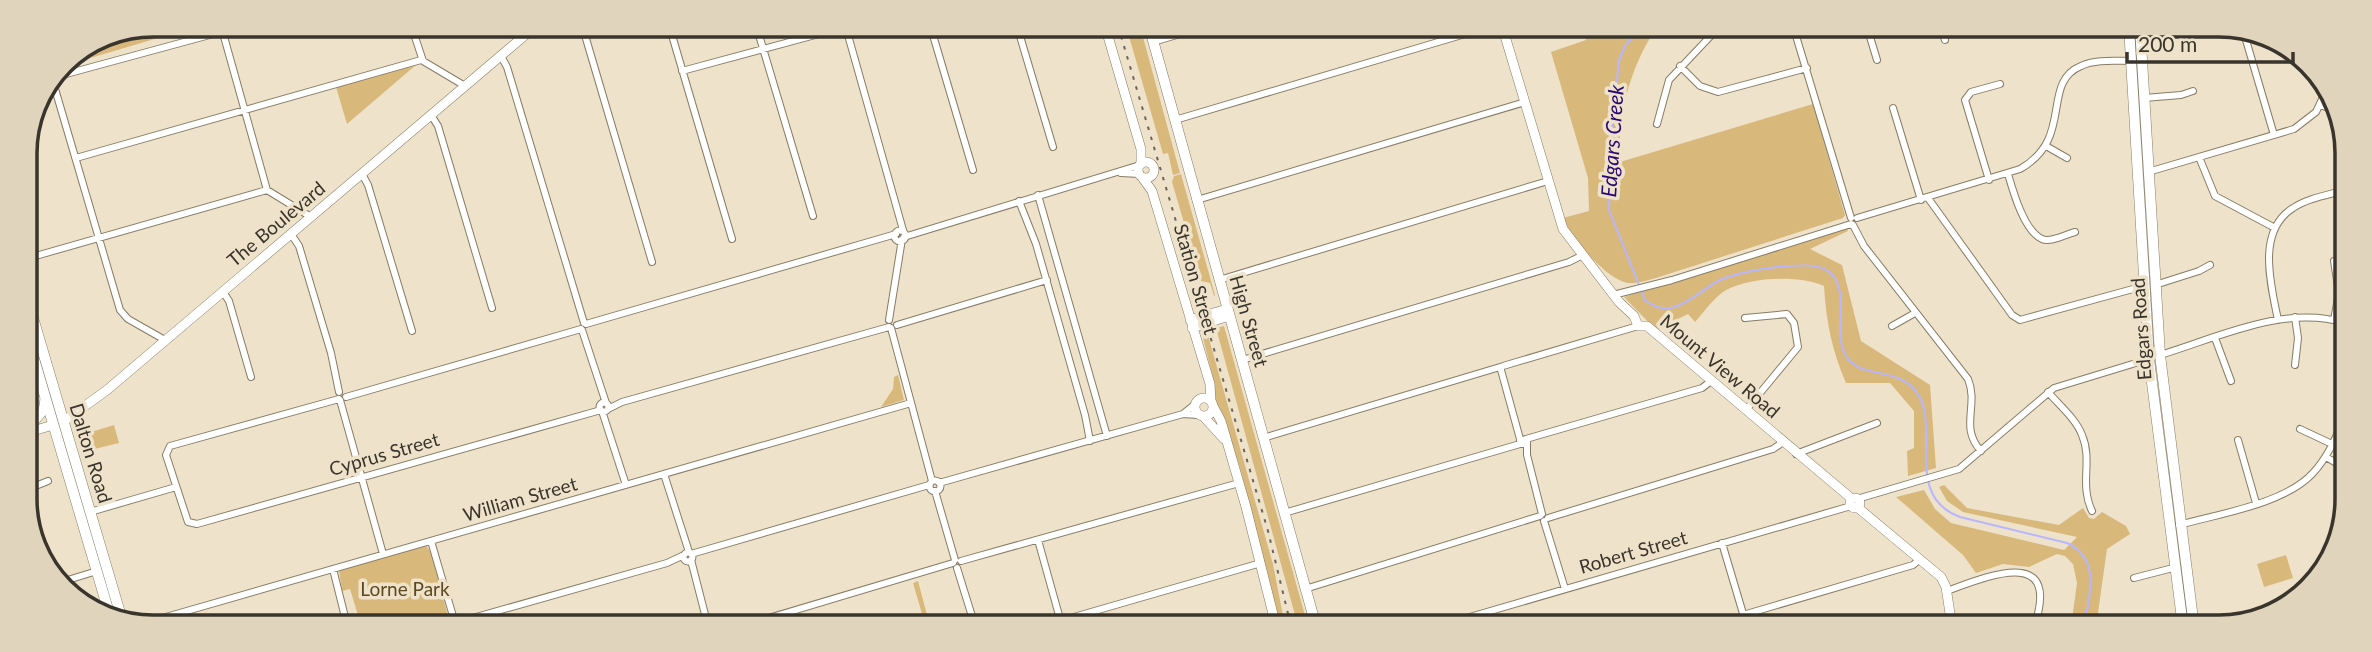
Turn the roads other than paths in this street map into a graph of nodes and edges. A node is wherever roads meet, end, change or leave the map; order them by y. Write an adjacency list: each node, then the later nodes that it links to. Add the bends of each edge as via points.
1 (195, 37): 34 (street)
2 (222, 37): 45 (street)
3 (414, 37): 28 (street)
4 (523, 37): 27 (street, The Boulevard)
5 (586, 37): 82 (street)
6 (672, 37): 33 (street)
7 (760, 37): 26 (street)
8 (802, 37): 26 (street)
9 (846, 37): 76 (street)
10 (934, 37): 55 (street)
11 (1020, 37): 51 (street)
12 (1108, 37): 56 (street)
13 (1152, 37): 25 (main road, High Street)
14 (1170, 37): 25 (street)
15 (1455, 37): 47 (street)
16 (1505, 37): 41 (street, Mount View Road)
17 (1709, 37): 31 (street)
18 (1797, 37): 32 (street)
19 (1870, 37): 29 (street)
20 (1944, 37): 23 (street)
21 (2130, 37): 30 (main road, Edgars Road)
22 (2140, 37): 39 (main road, Edgars Road)
23 (1945, 40)
24 (2246, 40): 49 (street)
25 (1153, 42): 47 (main road, High Street)
26 (763, 48): 33 (street); 68 (street)
27 (501, 56): 36 (street, The Boulevard); 104 (street, via 508,67)
28 (421, 60): 36 (street); 45 (street)
29 (1877, 60)
30 (2131, 61): 50 (street, via 2089,63 2065,77); 73 (main road, Edgars Road)
31 (1680, 66): 32 (street, via 1700,86 1718,92); 48 (street, via 1666,85)
32 (1807, 68): 70 (street)
33 (682, 71): 78 (street)
34 (69, 73)
35 (2000, 84): 60 (street, via 1971,93 1965,100)
36 (465, 86): 46 (street, The Boulevard)
37 (55, 89): 53 (street)
38 (2193, 91): 39 (street)
39 (2144, 98): 57 (main road, Edgars Road)
40 (2323, 100): 42 (street)
41 (1525, 102): 61 (street, Mount View Road); 66 (street)
42 (2321, 105): 43 (street); 49 (street, via 2300,126)
43 (2326, 107)
44 (1893, 108): 65 (street)
45 (243, 110): 53 (street); 62 (street)
46 (431, 115): 58 (street, The Boulevard); 90 (street)
47 (1175, 120): 66 (main road, High Street)
48 (1657, 124)
49 (2274, 135): 52 (street)
50 (2046, 146): 54 (street); 59 (street, via 2027,165)
51 (1053, 148)
52 (2199, 157): 57 (street); 71 (street, via 2215,196)
53 (76, 158): 77 (street)
54 (2067, 158)
55 (973, 170)
56 (1144, 170): 64 (street); 101 (street, Station Street)
57 (2148, 173): 72 (main road, Edgars Road)
58 (362, 174): 69 (street, The Boulevard); 106 (street)
59 (2007, 174): 60 (street); 74 (street, via 2018,209 2037,236 2049,240)
60 (1989, 180): 65 (street)
61 (1548, 181): 79 (street, Mount View Road, via 1563,229); 86 (street)
62 (267, 190): 69 (street); 77 (street)
63 (2335, 193): 71 (street, via 2297,205)
64 (1038, 195): 67 (street); 94 (street)
65 (1924, 199): 70 (street); 87 (street, via 2020,320)
66 (1197, 200): 86 (main road, High Street)
67 (1019, 201): 76 (street); 85 (street, via 1028,216)
68 (813, 216)
69 (311, 217): 75 (street, The Boulevard)
70 (1854, 221): 89 (street); 92 (street, via 1857,233)
71 (2275, 228): 98 (street, via 2269,251)
72 (2152, 229): 73 (main road); 87 (main road, Edgars Road)
73 (2140, 230): 87 (main road, Edgars Road)
74 (2075, 232)
75 (291, 233): 88 (street, The Boulevard); 120 (street, via 299,246)
76 (900, 236): 100 (street); 104 (street)
77 (99, 238): 80 (street); 108 (street, via 124,316)
78 (732, 239)
79 (1583, 255): 89 (street, Mount View Road); 111 (street)
80 (37, 256)
81 (2334, 261): 84 (street)
82 (652, 262)
83 (2210, 265): 87 (street)
84 (2335, 267)
85 (1046, 280): 97 (street); 100 (street, Cyprus Street)
86 (1219, 280): 91 (main road, High Street)
87 (2149, 285): 109 (main road, Edgars Road); 110 (main road, Edgars Road)
88 (223, 292): 108 (street, The Boulevard); 115 (street)
89 (1614, 295): 102 (street, Mount View Road)
90 (492, 308)
91 (1228, 312): 101 (street); 111 (main road, High Street)
92 (1915, 313): 103 (street); 145 (street, via 1968,379 1972,394 1969,432)
93 (2335, 315): 99 (street)
94 (1072, 316): 97 (street); 135 (street)
95 (2295, 317): 98 (street); 99 (street); 112 (street)
96 (1745, 318): 126 (street, via 1787,314 1794,323 1798,347)
97 (1058, 320): 139 (street)
98 (2278, 320): 107 (street)
99 (2334, 320)
100 (892, 324): 123 (street); 125 (street, Cyprus Street)
101 (1191, 324): 116 (street, Station Street)
102 (1638, 326): 113 (street); 117 (street, Mount View Road, via 1647,326)
103 (1892, 326)
104 (583, 327): 120 (street); 125 (street)
105 (37, 331): 130 (main road, Dalton Road)
106 (412, 331)
107 (2216, 338): 109 (street); 118 (street)
108 (165, 340): 130 (street, The Boulevard)
109 (2160, 355): 143 (main road, Edgars Road)
110 (2149, 359): 119 (street, Robert Street, via 2068,382); 143 (main road, Edgars Road)
111 (1241, 360): 136 (main road, High Street)
112 (2295, 365)
113 (1501, 368): 136 (street); 140 (street)
114 (37, 370): 121 (main road, Dalton Road)
115 (251, 377)
116 (1208, 377): 122 (street); 124 (street, Station Street)
117 (1711, 381): 126 (street, Mount View Road); 140 (street, via 1702,388)
118 (2231, 381)
119 (2048, 393): 145 (street, Robert Street); 159 (street, via 2082,435 2085,494)
120 (342, 396): 150 (street); 156 (street, via 174,444 166,452)
121 (45, 398): 129 (street); 132 (main road, Dalton Road)
122 (1198, 401): 124 (street); 127 (street); 128 (street, Station Street)
123 (911, 403): 149 (street, William Street); 155 (street)
124 (1212, 403): 128 (street, via 1212,412); 142 (street, Station Street)
125 (604, 407): 150 (street, Cyprus Street); 154 (street)
126 (1745, 410): 141 (street, Mount View Road)
127 (1183, 414): 128 (street); 135 (street)
128 (1201, 416): 142 (street, Station Street)
129 (37, 418)
130 (64, 421): 132 (main road, The Boulevard); 160 (main road, Dalton Road)
131 (1877, 423): 146 (street)
132 (53, 425): 133 (street, The Boulevard); 174 (main road, Dalton Road)
133 (37, 429)
134 (2300, 429): 144 (street)
135 (1107, 436): 139 (street)
136 (1263, 438): 161 (main road, High Street)
137 (2335, 438): 144 (street)
138 (2238, 440): 158 (street)
139 (1090, 441): 155 (street)
140 (1523, 442): 161 (street); 162 (street)
141 (1783, 442): 146 (street, Mount View Road); 162 (street, via 1773,449)
142 (1227, 443): 152 (street, Station Street)
143 (2164, 443): 163 (main road, Edgars Road); 172 (main road, Edgars Road)
144 (2332, 444): 147 (street)
145 (1981, 452): 157 (street, Robert Street, via 1959,469)
146 (1796, 454): 157 (street, Mount View Road)
147 (2326, 457): 148 (street); 158 (street, via 2301,484)
148 (2335, 462)
149 (664, 474): 154 (street, William Street); 168 (street)
150 (362, 477): 156 (street, Cyprus Street, via 190,524); 167 (street)
151 (48, 481): 153 (street)
152 (1239, 483): 164 (street); 170 (street, Station Street)
153 (37, 485)
154 (626, 485): 165 (street, William Street)
155 (935, 486): 168 (street); 171 (street)
156 (176, 487): 160 (street)
157 (1855, 503): 166 (street, Robert Street); 169 (street, Mount View Road)
158 (2256, 503): 163 (street)
159 (2092, 511)
160 (90, 512): 183 (main road, Dalton Road)
161 (1284, 513): 177 (main road, High Street)
162 (1544, 517): 177 (street); 178 (street)
163 (2179, 525): 180 (main road, Edgars Road)
164 (1038, 540): 171 (street); 191 (street)
165 (431, 541): 167 (street, William Street); 186 (street)
166 (1722, 543): 178 (street, Robert Street); 196 (street)
167 (383, 554): 173 (street, William Street)
168 (688, 557): 187 (street); 188 (street)
169 (1920, 559): 179 (street, Mount View Road, via 1941,577); 196 (street, via 1913,565)
170 (1261, 563): 192 (street); 193 (street, Station Street)
171 (957, 564): 189 (street); 190 (street)
172 (2173, 568): 175 (street); 182 (main road, Edgars Road)
173 (333, 569): 184 (street, William Street); 185 (street)
174 (97, 572): 176 (street); 181 (main road, Dalton Road)
175 (2134, 578)
176 (70, 580)
177 (1305, 589): 194 (main road, High Street)
178 (1565, 589): 195 (street, Robert Street)
179 (1947, 591): 197 (street); 198 (street, via 2018,571 2031,578 2040,592)
180 (2190, 603): 182 (main road); 200 (main road, Edgars Road)
181 (107, 605)
182 (2179, 605): 199 (main road, Edgars Road)
183 (119, 610)
184 (173, 615)
185 (344, 615)
186 (450, 615)
187 (484, 615)
188 (705, 615)
189 (780, 615)
190 (972, 615)
191 (1059, 615)
192 (1088, 615)
193 (1273, 615)
194 (1312, 615)
195 (1476, 615)
196 (1743, 615)
197 (1950, 615)
198 (2038, 615)
199 (2181, 615)
200 (2192, 615)

